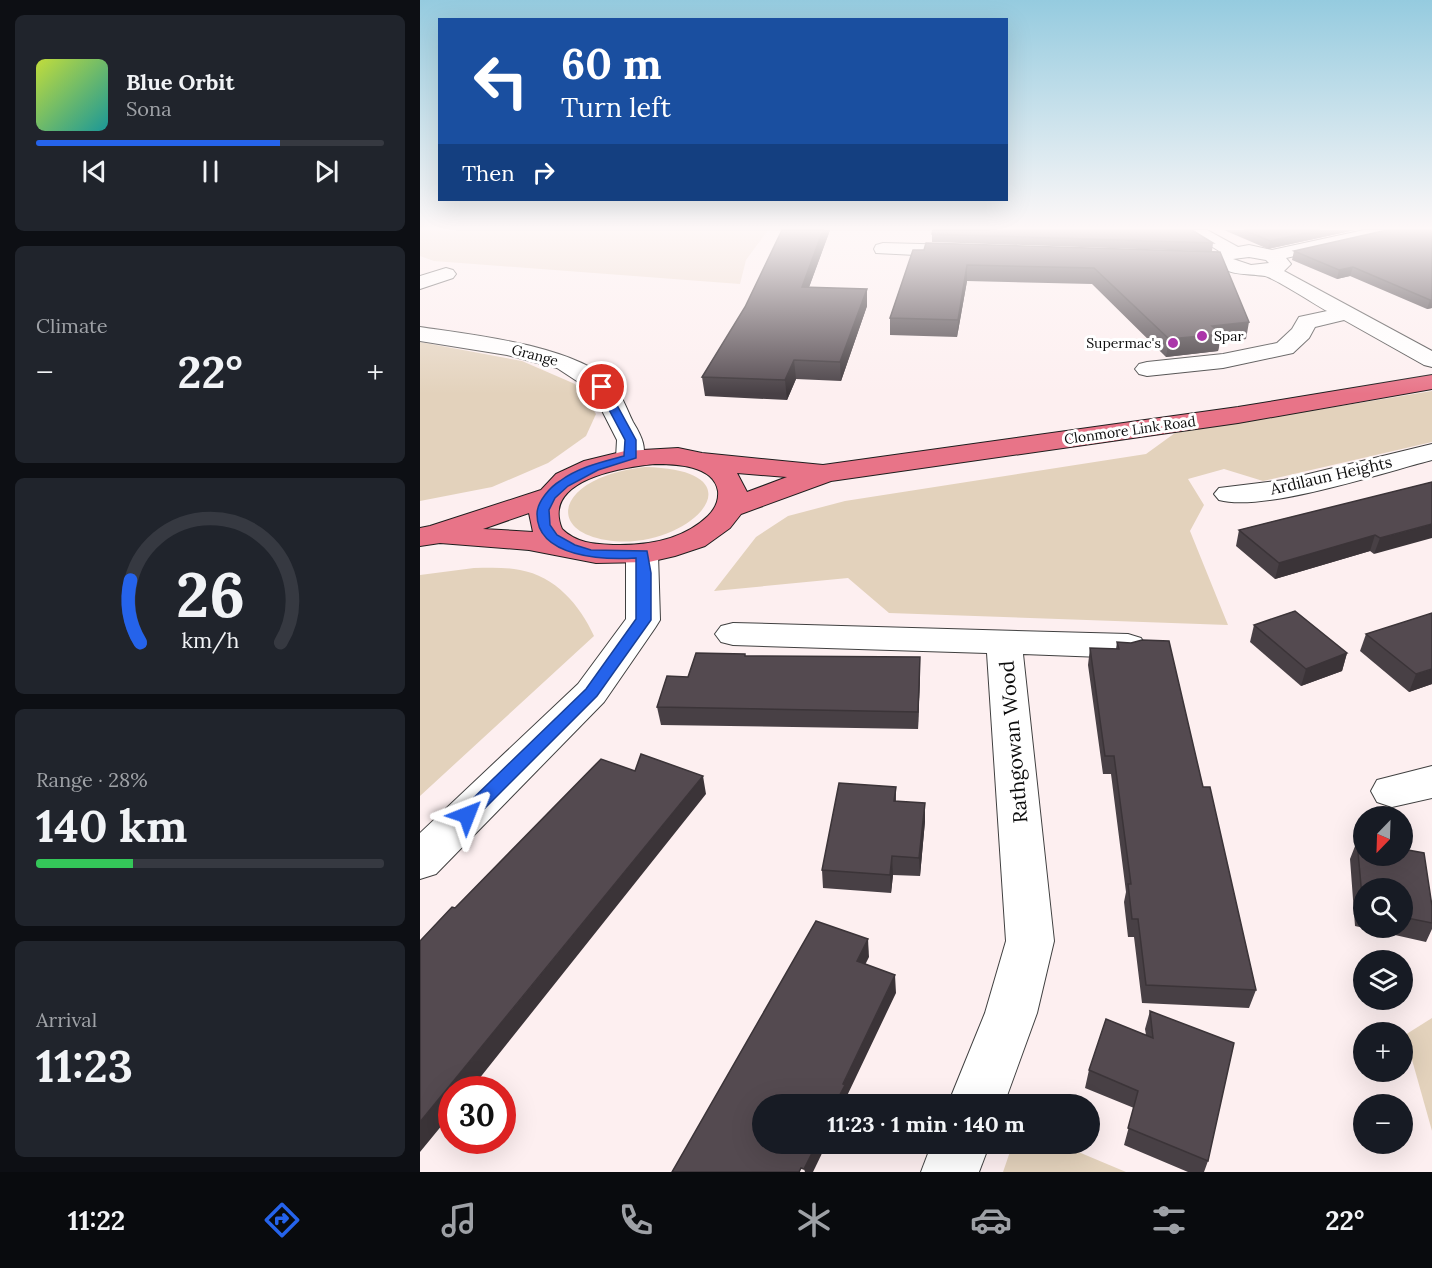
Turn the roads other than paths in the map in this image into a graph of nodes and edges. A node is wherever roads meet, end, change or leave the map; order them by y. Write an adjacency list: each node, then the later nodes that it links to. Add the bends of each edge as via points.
1 (1303, 285): 2 (street)
2 (1347, 313): 5 (street); 7 (street, via 1307,322 1285,348 1223,361)
3 (1422, 333): 5 (street)
4 (420, 334): 10 (street, Grange, via 507,348 565,363 602,387 630,440)
5 (1394, 339): 6 (street)
6 (1432, 360)
7 (1147, 369)
8 (1432, 382): 12 (main road, Clonmore Link Road, via 1238,415)
9 (1432, 452): 13 (street, Ardilaun Heights, via 1284,489)
10 (630, 458): 11 (main road, Clonmore Link Road, via 678,456); 14 (main road, Clonmore Link Road, via 583,472)
11 (699, 461): 12 (main road, Clonmore Link Road); 15 (main road, via 729,480 733,493)
12 (826, 473): 15 (main road, Clonmore Link Road)
13 (1229, 494)
14 (550, 496): 16 (main road); 17 (main road, via 543,510 544,525 553,538)
15 (730, 508): 18 (main road, via 718,523 698,536)
16 (428, 536): 17 (main road)
17 (570, 548): 18 (main road, via 591,554)
18 (642, 554): 24 (street, via 644,620 591,693)
19 (734, 634): 20 (street, Rathgowan Wood)
20 (1004, 641): 21 (street); 25 (street, Rathgowan Wood, via 1030,941 1011,1013)
21 (1128, 646)
22 (1432, 782): 23 (street)
23 (1392, 791)
24 (420, 861)
25 (980, 1094)
26 (957, 1154): 27 (street)
27 (950, 1172)

